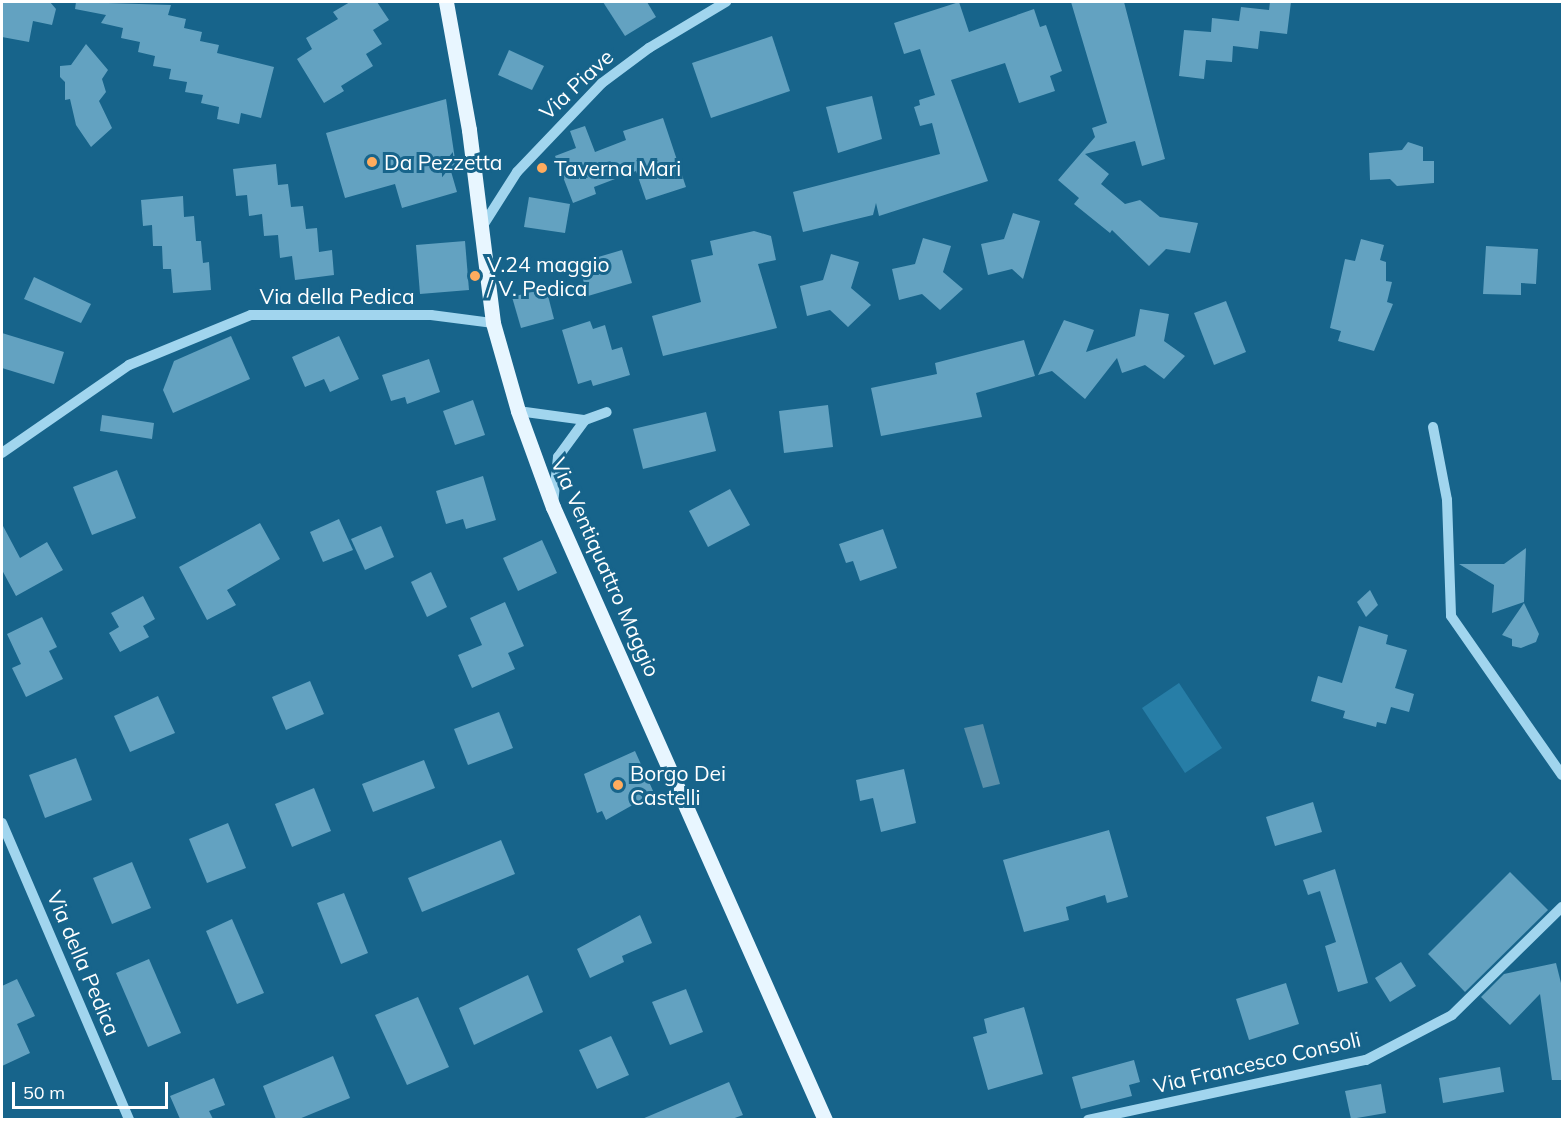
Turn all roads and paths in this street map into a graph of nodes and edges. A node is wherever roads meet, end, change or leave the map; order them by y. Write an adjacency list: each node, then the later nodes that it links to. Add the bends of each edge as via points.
1 (446, 2): 3 (main road, Via Ventiquattro Maggio)
2 (726, 2): 3 (street, Via Piave, via 602,82 517,172)
3 (482, 227): 4 (main road, Via Ventiquattro Maggio)
4 (493, 323): 5 (main road, Via Ventiquattro Maggio); 9 (street, Via della Pedica, via 431,315 251,315 129,365)
5 (518, 411): 7 (street); 10 (main road, Via Ventiquattro Maggio)
6 (607, 412): 7 (street)
7 (585, 420): 10 (street, via 558,457)
8 (1433, 427): 11 (street, via 1447,500 1451,616)
9 (2, 453)
10 (553, 507): 15 (main road, Via Ventiquattro Maggio, via 709,850)
11 (1563, 775)
12 (2, 823): 14 (street, Via della Pedica)
13 (1563, 907): 16 (street, Via Francesco Consoli, via 1452,1015 1366,1060)
14 (129, 1119)
15 (825, 1119)
16 (1088, 1119)

